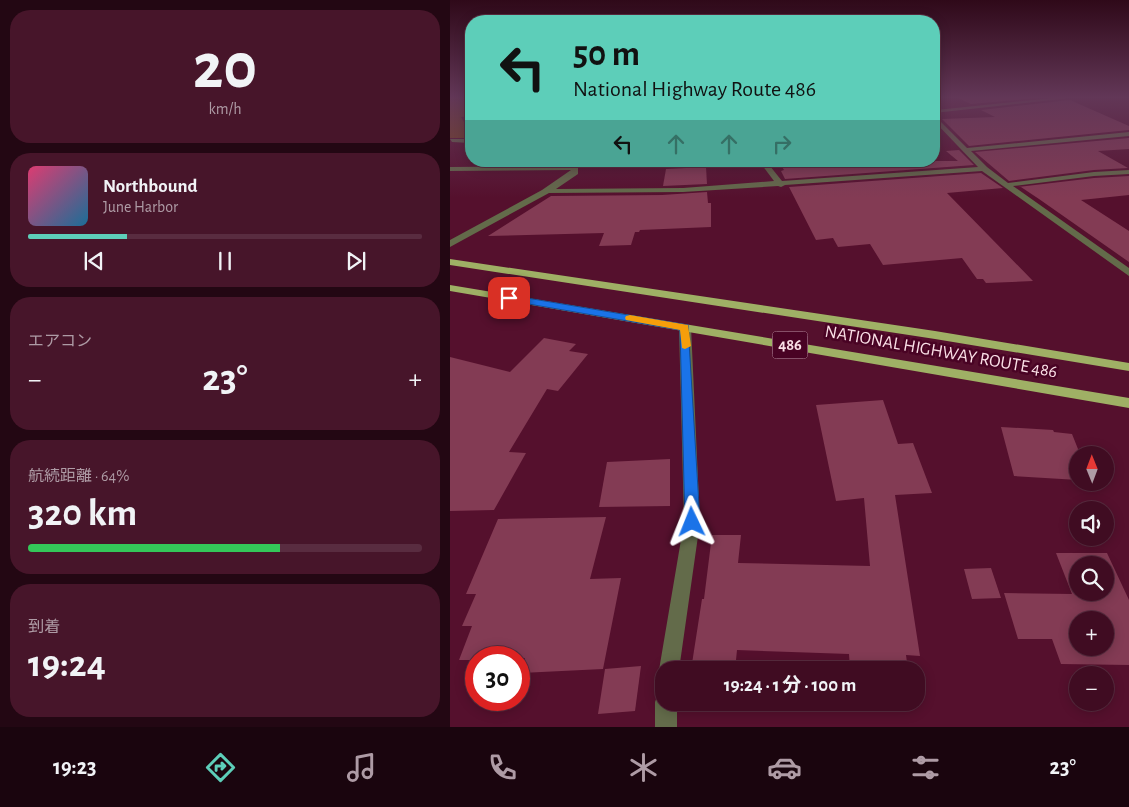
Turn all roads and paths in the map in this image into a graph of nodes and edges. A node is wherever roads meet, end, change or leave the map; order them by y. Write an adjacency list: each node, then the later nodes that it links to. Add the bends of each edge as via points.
1 (947, 131): 5 (street)
2 (1129, 134): 5 (street)
3 (452, 140): 4 (street)
4 (465, 141)
5 (965, 150): 8 (street)
6 (767, 167): 10 (street)
7 (450, 169): 12 (street, via 575,168 575,172)
8 (984, 169): 10 (street); 11 (street)
9 (1129, 172): 11 (street)
10 (781, 185): 12 (street)
11 (1008, 185): 15 (street)
12 (550, 191): 13 (street)
13 (450, 244)
14 (450, 262): 19 (highway, NATIONAL HIGHWAY ROUTE 486 / 486)
15 (1124, 265): 16 (street)
16 (1129, 273)
17 (450, 288): 18 (highway, NATIONAL HIGHWAY ROUTE 486 / 486)
18 (685, 327): 20 (highway, NATIONAL HIGHWAY ROUTE 486 / 486); 21 (street, via 692,522)
19 (1129, 367)
20 (1129, 403)
21 (670, 661)
22 (666, 711): 23 (street)
23 (666, 727)

